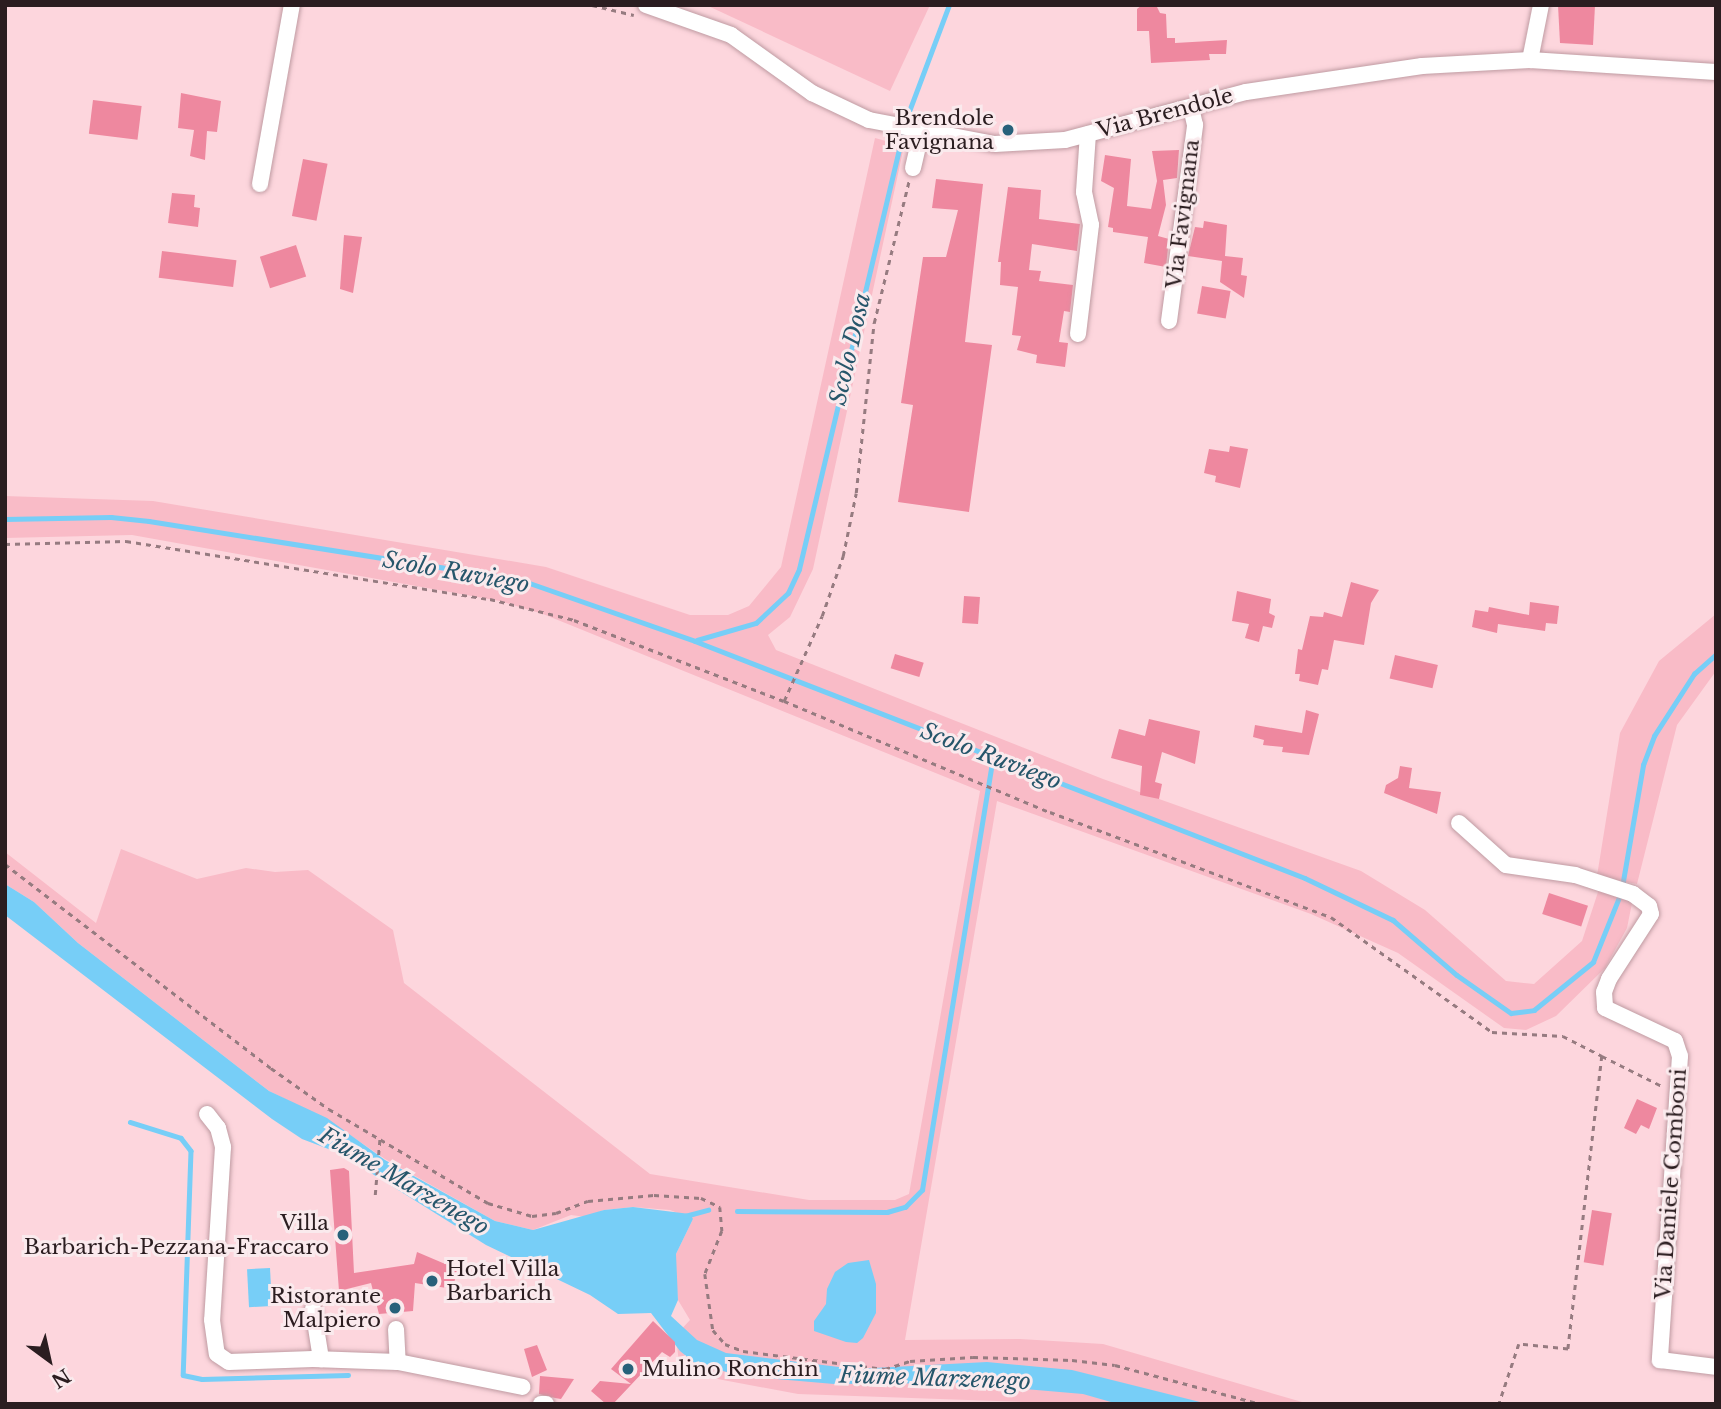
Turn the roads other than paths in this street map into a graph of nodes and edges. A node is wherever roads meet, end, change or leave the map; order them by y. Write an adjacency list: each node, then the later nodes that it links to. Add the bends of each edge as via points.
1 (292, 5): 10 (street)
2 (1541, 5): 4 (street)
3 (641, 11): 7 (street, Via Brendole, via 723,31 812,93)
4 (1530, 60): 5 (street, Via Brendole); 6 (street, Via Brendole, via 1422,66 1316,79)
5 (1716, 72)
6 (1191, 107): 8 (street, Via Brendole); 11 (street, Via Favignana, via 1195,125)
7 (907, 130): 8 (street, Via Brendole, via 995,144); 9 (street)
8 (1088, 134): 12 (street, via 1084,192 1091,225)
9 (913, 168)
10 (260, 184)
11 (1169, 321)
12 (1078, 334)
13 (1459, 823): 19 (street, Via Daniele Comboni, via 1506,865 1552,869 1633,894 1649,906 1651,914 1609,979 1605,1008 1675,1041 1679,1056 1660,1360)
14 (207, 1114): 17 (street, via 218,1128 223,1147 212,1320 217,1354 229,1362)
15 (313, 1309): 17 (street)
16 (396, 1329): 18 (street)
17 (321, 1359): 18 (street)
18 (398, 1362): 20 (street)
19 (1716, 1367)
20 (523, 1387)

